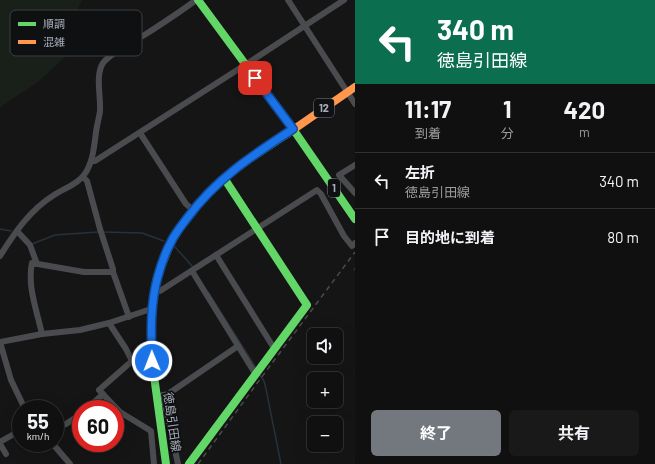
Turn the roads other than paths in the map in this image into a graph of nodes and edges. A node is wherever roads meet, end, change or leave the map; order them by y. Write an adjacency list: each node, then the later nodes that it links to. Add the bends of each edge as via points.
1 (197, 0): 5 (street); 7 (main road, 1)
2 (288, 0): 4 (street)
3 (344, 0): 4 (street)
4 (305, 26): 7 (street); 9 (street)
5 (142, 36)
6 (111, 56): 13 (street, via 102,64 99,72 100,111)
7 (245, 65): 11 (main road, 1); 12 (street)
8 (355, 87): 9 (main road, 12)
9 (348, 92): 10 (street); 11 (main road, 12)
10 (355, 104)
11 (293, 129): 16 (main road, 徳島引田線); 19 (main road, 1)
12 (140, 133): 13 (street); 18 (street, via 186,204)
13 (92, 161): 15 (street)
14 (355, 165): 17 (street, via 340,175)
15 (83, 177): 21 (street, via 40,205); 27 (street, via 87,181)
16 (224, 178): 18 (main road, 徳島引田線); 20 (main road)
17 (355, 193)
18 (193, 210): 28 (main road, 徳島引田線, via 171,242)
19 (355, 219)
20 (257, 228): 22 (street, via 317,190 348,243 352,246); 23 (street); 37 (main road, via 307,305)
21 (17, 231): 24 (street); 25 (street, via 30,244)
22 (355, 243)
23 (216, 255): 26 (street); 34 (street)
24 (0, 256)
25 (36, 264): 27 (street, via 84,272); 32 (street, via 32,263 31,282)
26 (192, 271): 28 (street, via 160,291); 35 (street)
27 (113, 272): 30 (street)
28 (155, 291): 29 (main road, 徳島引田線)
29 (152, 310): 30 (street); 39 (main road, 徳島引田線, via 152,361)
30 (129, 317): 31 (street)
31 (109, 323): 32 (street, via 80,330); 38 (street, via 132,361 99,390)
32 (42, 334): 33 (street)
33 (0, 342): 36 (street)
34 (272, 345)
35 (238, 346): 37 (street); 39 (street, via 168,394)
36 (1, 353): 40 (street)
37 (257, 373): 50 (main road)
38 (103, 394): 41 (street); 47 (street, via 120,412 151,432)
39 (160, 396): 48 (main road, 徳島引田線); 49 (street)
40 (21, 400)
41 (97, 400)
42 (12, 436): 43 (street)
43 (0, 443): 45 (street)
44 (60, 452): 46 (street)
45 (6, 454)
46 (70, 464)
47 (154, 464)
48 (166, 464)
49 (178, 464)
50 (189, 464)

